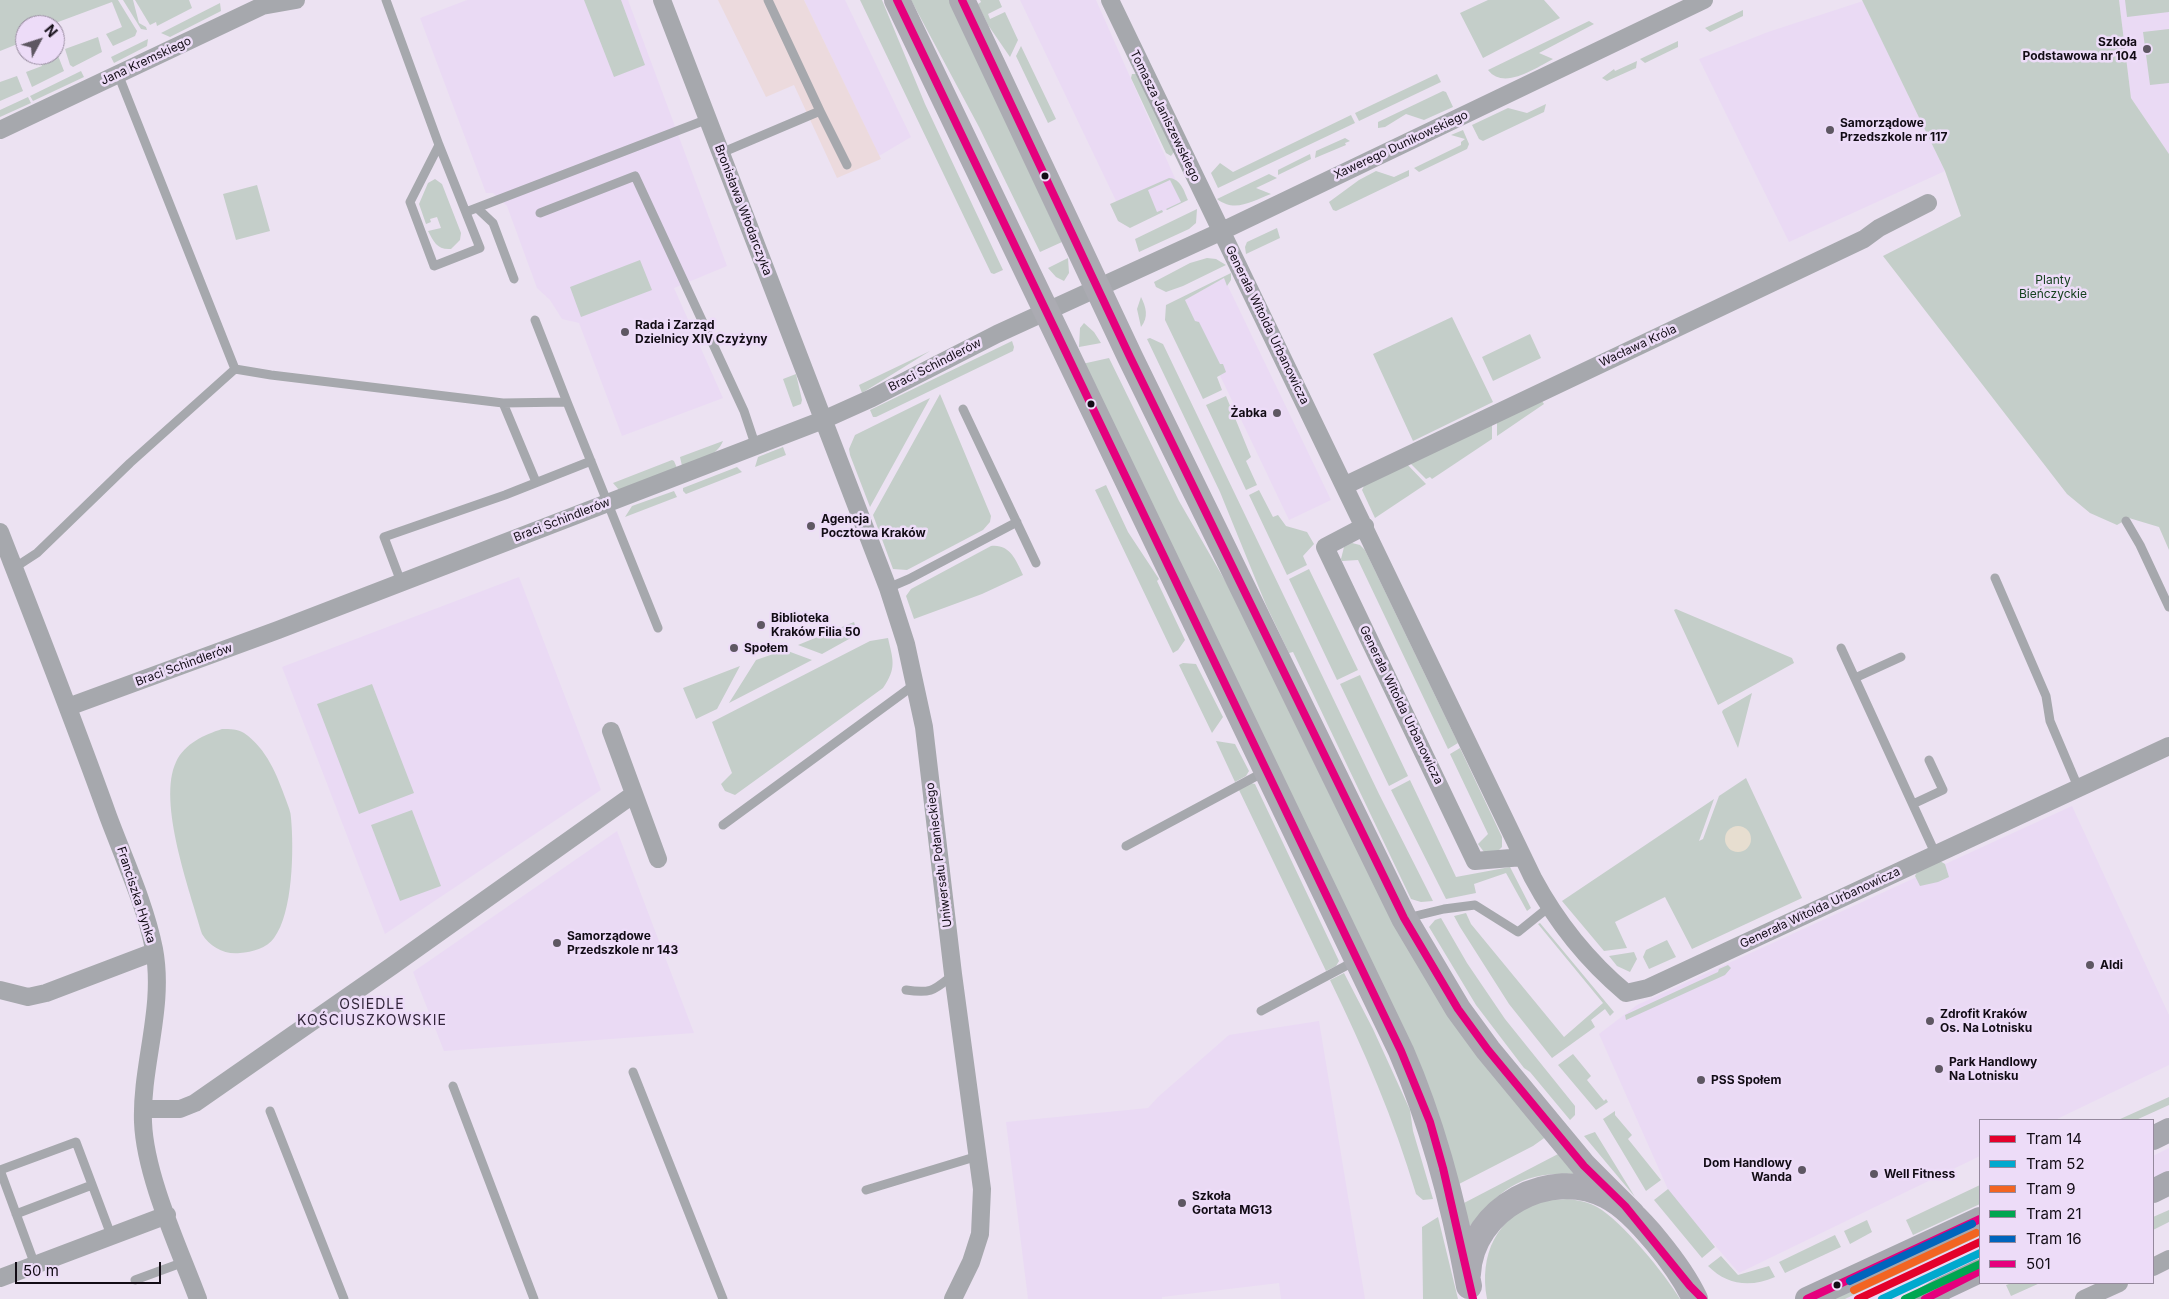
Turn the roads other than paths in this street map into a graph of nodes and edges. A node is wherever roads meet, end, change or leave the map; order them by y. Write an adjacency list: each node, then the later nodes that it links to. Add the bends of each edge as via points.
1 (296, 0): 9 (street, Jana Kremskiego, via 262,6)
2 (386, 0): 13 (lane)
3 (662, 0): 11 (street, Bronisława Włodarczyka)
4 (768, 0): 10 (lane)
5 (897, 0): 23 (main road)
6 (962, 0): 22 (main road)
7 (1110, 0): 20 (street, Tomasza Janiszewskiego)
8 (1704, 0): 20 (street, Xawerego Dunikowskiego)
9 (118, 74): 12 (street, Jana Kremskiego); 25 (lane)
10 (820, 111): 14 (lane); 15 (lane)
11 (708, 119): 14 (street, Bronisława Włodarczyka); 17 (lane)
12 (0, 130)
13 (439, 145): 18 (lane); 18 (lane, via 410,202 434,266 480,248)
14 (721, 153): 29 (street, Bronisława Włodarczyka)
15 (847, 165)
16 (1928, 203): 33 (street, Wacława Króla, via 1864,239)
17 (477, 208): 18 (lane); 21 (lane, via 493,223)
18 (466, 212)
19 (540, 213): 30 (lane, via 636,176 744,411)
20 (1220, 232): 22 (street, Xawerego Dunikowskiego); 33 (street, Generała Witolda Urbanowicza)
21 (514, 280)
22 (1097, 289): 23 (street, Braci Schindlerów); 64 (main road)
23 (1046, 312): 29 (street, Braci Schindlerów); 54 (main road)
24 (535, 320): 26 (lane)
25 (235, 369): 27 (lane); 40 (lane, via 130,463 37,553)
26 (567, 402): 27 (lane); 31 (lane)
27 (503, 403): 32 (lane)
28 (963, 409): 36 (lane)
29 (823, 420): 30 (street, Braci Schindlerów); 43 (street, Uniwersału Połanieckiego)
30 (756, 447): 34 (street, Braci Schindlerów)
31 (591, 461): 32 (lane); 34 (lane)
32 (536, 482): 42 (lane, via 384,537)
33 (1346, 486): 37 (street, Generała Witolda Urbanowicza)
34 (607, 503): 42 (street, Braci Schindlerów); 45 (lane)
35 (2126, 521): 44 (lane)
36 (1017, 522): 39 (lane); 43 (lane)
37 (1365, 526): 61 (street, Generała Witolda Urbanowicza); 61 (street, Generała Witolda Urbanowicza, via 1325,547 1475,860)
38 (0, 532): 40 (street, Franciszka Hynka)
39 (1036, 563)
40 (14, 568): 50 (street, Franciszka Hynka)
41 (1996, 578): 55 (lane, via 2046,696 2050,721)
42 (401, 582): 50 (street, Braci Schindlerów)
43 (888, 588): 49 (street, Uniwersału Połanieckiego, via 902,627)
44 (2169, 607)
45 (658, 628)
46 (1841, 648): 48 (lane)
47 (1901, 657): 48 (lane)
48 (1855, 678): 57 (lane)
49 (914, 685): 58 (lane); 67 (street, Uniwersału Połanieckiego, via 924,727)
50 (68, 707): 65 (street, Franciszka Hynka, via 146,920)
51 (611, 731): 56 (street)
52 (2169, 746): 55 (street, Generała Witolda Urbanowicza)
53 (1930, 760): 57 (lane, via 1943,790)
54 (1266, 770): 59 (lane); 66 (main road)
55 (2078, 787): 60 (street, Generała Witolda Urbanowicza)
56 (634, 794): 62 (street); 73 (street, via 194,1103 180,1109)
57 (1913, 804): 60 (lane)
58 (723, 825)
59 (1126, 846)
60 (1936, 855): 63 (street, Generała Witolda Urbanowicza, via 1648,988 1626,993 1607,977)
61 (1523, 857): 63 (street, Generała Witolda Urbanowicza)
62 (658, 859)
63 (1549, 907): 64 (lane, via 1518,932 1475,905)
64 (1404, 918): 84 (main road, via 1458,1009 1488,1050 1584,1166)
65 (154, 952): 68 (street, via 46,993 28,997); 73 (street, Franciszka Hynka, via 154,1026)
66 (1358, 960): 70 (lane); 97 (main road, via 1430,1122)
67 (953, 974): 69 (lane, via 934,991); 77 (street, Uniwersału Połanieckiego)
68 (0, 990)
69 (906, 990)
70 (1260, 1011)
71 (633, 1072): 101 (lane)
72 (453, 1086): 100 (lane)
73 (143, 1109): 85 (street, Franciszka Hynka, via 147,1155)
74 (270, 1111): 99 (lane)
75 (2169, 1130): 76 (street)
76 (2154, 1138)
77 (978, 1156): 81 (lane); 102 (street, Uniwersału Połanieckiego, via 982,1208 980,1234)
78 (0, 1170): 80 (lane, via 76,1142); 83 (lane)
79 (2169, 1183): 82 (street)
80 (92, 1185): 83 (lane); 87 (lane)
81 (866, 1190)
82 (2154, 1190)
83 (16, 1214): 90 (lane)
84 (1632, 1214): 96 (main road); 97 (main road, via 1606,1195 1581,1187 1556,1186 1525,1194 1501,1211 1482,1235 1470,1260)
85 (167, 1215): 87 (street); 89 (street, Franciszka Hynka)
86 (1979, 1219): 104 (street)
87 (111, 1235): 90 (street)
88 (2169, 1259): 91 (street)
89 (184, 1262): 94 (lane); 98 (street, Franciszka Hynka)
90 (35, 1264): 93 (street)
91 (2154, 1266)
92 (1979, 1272): 105 (street)
93 (0, 1278)
94 (135, 1280)
95 (2117, 1284): 106 (street)
96 (1690, 1288): 103 (street)
97 (1471, 1292)
98 (198, 1299)
99 (344, 1299)
100 (534, 1299)
101 (723, 1299)
102 (953, 1299)
103 (1704, 1299)
104 (1807, 1299)
105 (1926, 1299)
106 (2084, 1299)

